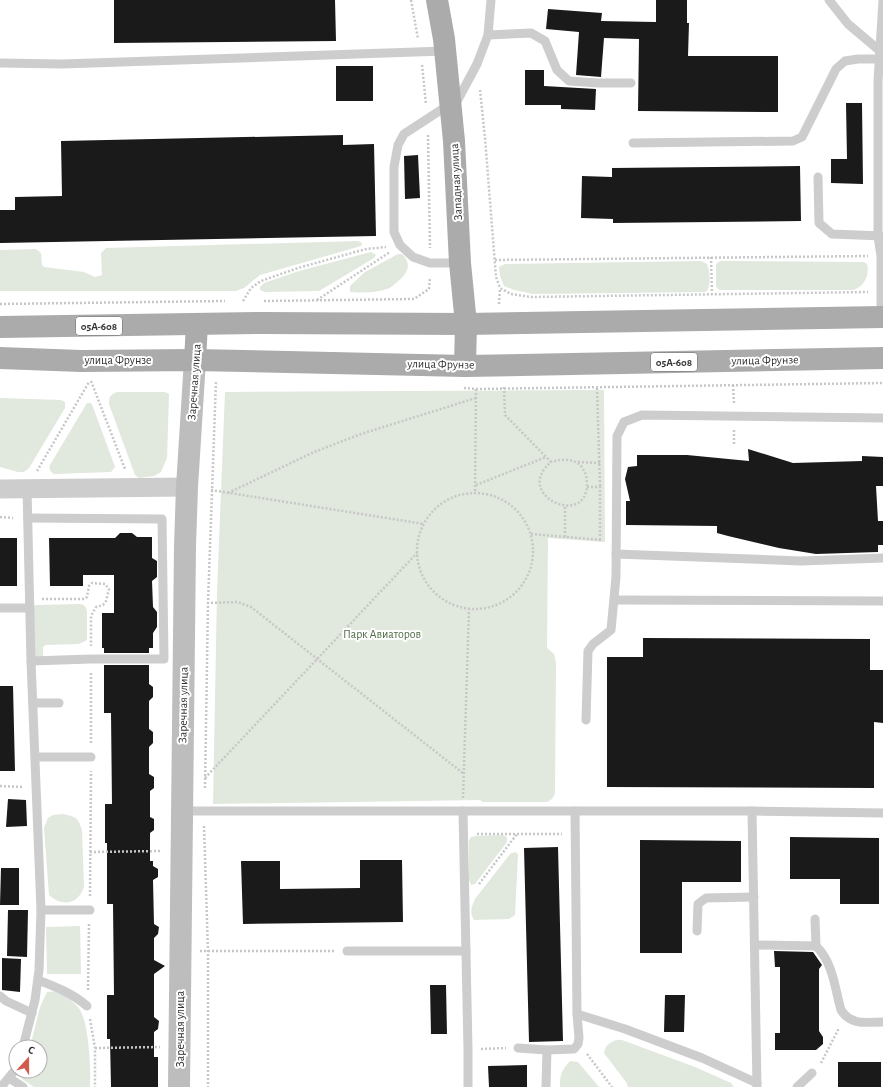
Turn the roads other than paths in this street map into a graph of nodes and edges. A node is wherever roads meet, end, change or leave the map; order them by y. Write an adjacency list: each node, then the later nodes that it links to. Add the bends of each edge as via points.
1 (437, 0): 7 (main road, Западная улица)
2 (492, 0): 6 (lane)
3 (829, 0): 8 (lane, via 848,24)
4 (883, 1): 5 (lane)
5 (882, 25): 8 (lane)
6 (488, 35): 11 (lane, via 532,33 545,41 557,70 570,80); 12 (lane, via 477,64)
7 (445, 51): 9 (lane, via 62,64); 12 (main road, Западная улица)
8 (880, 55): 10 (lane); 13 (lane, via 846,61 836,69 802,137 793,141)
9 (0, 62)
10 (880, 81): 15 (lane)
11 (631, 83)
12 (451, 109): 16 (main road, Западная улица); 16 (lane, via 428,118 404,134 398,145 394,167 394,232 400,245 413,257 430,263)
13 (633, 143)
14 (818, 178): 15 (lane, via 819,223 832,234)
15 (881, 236): 17 (lane)
16 (460, 263): 19 (main road, Западная улица)
17 (882, 317): 19 (main road, 05А-608)
18 (197, 324): 19 (main road, 05А-608); 20 (main road, 05А-608); 24 (main road, Заречная улица)
19 (466, 324): 23 (main road, Западная улица)
20 (0, 326)
21 (0, 358): 24 (main road, улица Фрунзе / 05А-608, via 81,360)
22 (883, 358): 23 (main road, улица Фрунзе / 05А-608)
23 (465, 366): 24 (main road, улица Фрунзе / 05А-608)
24 (194, 370): 26 (street, Заречная улица)
25 (883, 418): 30 (lane, via 642,415 624,422 617,436)
26 (187, 487): 27 (street); 42 (street, Заречная улица)
27 (27, 488): 28 (street); 29 (lane)
28 (0, 489)
29 (28, 518): 34 (lane); 36 (lane, via 162,519 164,659)
30 (616, 554): 31 (lane, via 801,561); 32 (lane)
31 (883, 558)
32 (615, 600): 33 (lane); 39 (lane, via 611,630 588,651)
33 (883, 601)
34 (30, 603): 35 (lane); 36 (lane)
35 (0, 608)
36 (31, 661): 38 (lane)
37 (59, 703): 38 (lane)
38 (33, 704): 40 (lane)
39 (586, 720)
40 (36, 757): 41 (lane); 48 (lane)
41 (91, 757)
42 (182, 811): 43 (lane); 71 (street, Заречная улица)
43 (464, 811): 44 (lane); 55 (lane)
44 (575, 811): 45 (lane); 60 (lane)
45 (752, 811): 46 (lane); 47 (lane)
46 (883, 813)
47 (754, 897): 51 (lane, via 706,898 698,904); 52 (lane)
48 (41, 910): 49 (lane); 56 (lane)
49 (90, 910)
50 (815, 919): 53 (lane)
51 (697, 931)
52 (755, 945): 53 (lane); 68 (lane)
53 (816, 946): 61 (lane, via 828,961 845,1017 852,1021)
54 (347, 951): 55 (lane)
55 (466, 951): 72 (lane)
56 (38, 980): 58 (lane, via 64,990); 59 (lane)
57 (0, 996): 59 (lane)
58 (87, 1006)
59 (32, 1014): 62 (lane)
60 (577, 1014): 64 (lane, via 579,1038 574,1049); 68 (lane, via 702,1058)
61 (883, 1022)
62 (25, 1039)
63 (518, 1048): 64 (lane)
64 (547, 1050): 73 (lane)
65 (812, 1073): 74 (lane)
66 (8, 1079): 69 (lane)
67 (11, 1079): 70 (lane)
68 (757, 1085)
69 (1, 1087)
70 (23, 1087)
71 (179, 1087)
72 (468, 1087)
73 (546, 1087)
74 (797, 1087)

